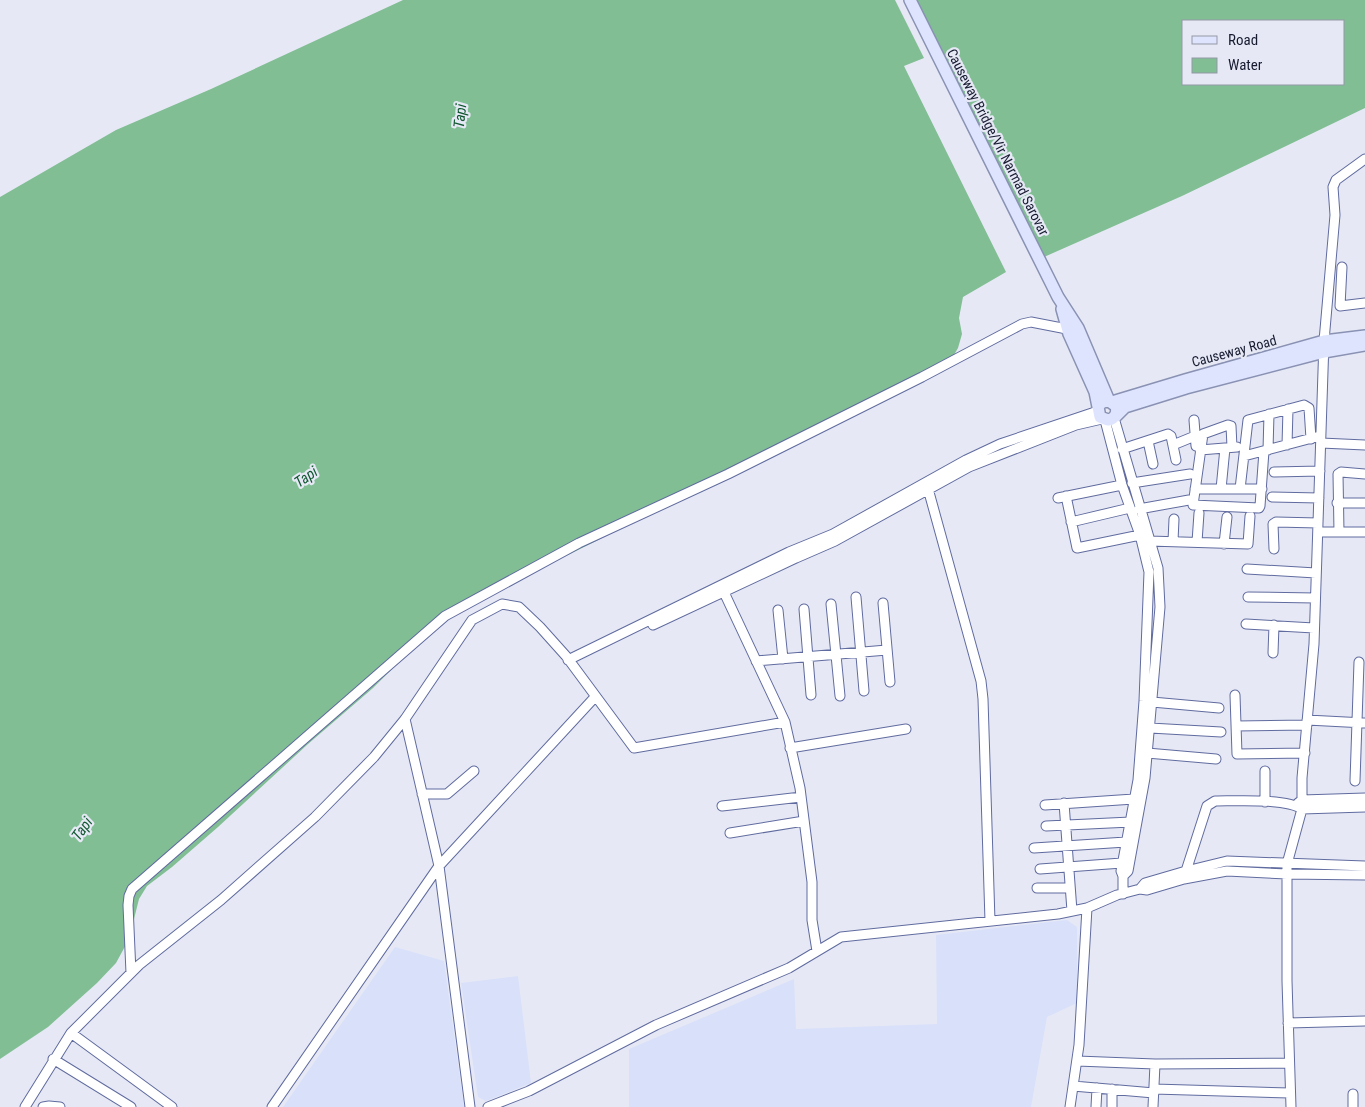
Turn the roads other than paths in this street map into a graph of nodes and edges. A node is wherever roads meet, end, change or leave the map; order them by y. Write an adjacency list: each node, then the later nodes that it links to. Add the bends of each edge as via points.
1 (910, 0): 4 (main road, Causeway Bridge/Vir Narmad Sarovar)
2 (1365, 159): 9 (street, via 1333,184 1335,215)
3 (1342, 267): 5 (street, via 1340,306)
4 (1058, 297): 6 (main road); 10 (main road, via 1078,328)
5 (1365, 303)
6 (1067, 329): 13 (main road); 144 (street, via 1031,322 1022,324 728,474 579,543 445,616 132,890 128,906)
7 (1365, 336): 9 (main road, Causeway Road)
8 (1365, 345): 9 (main road, Causeway Road)
9 (1324, 347): 10 (main road, Causeway Road); 13 (main road, Causeway Road); 17 (street)
10 (1110, 401): 13 (main road, Causeway Road, via 1102,402); 13 (main road, via 1117,409)
11 (1288, 409): 12 (street); 16 (street, via 1307,406); 20 (street)
12 (1268, 414): 22 (street, via 1248,420); 26 (street)
13 (1105, 415): 25 (street); 35 (street); 36 (street)
14 (1194, 420): 15 (street)
15 (1195, 436): 19 (street); 24 (street)
16 (1311, 439): 17 (street); 20 (street)
17 (1321, 439): 21 (street); 30 (street)
18 (1148, 441): 19 (street, via 1168,434); 25 (street); 29 (street)
19 (1173, 445): 28 (street)
20 (1287, 445): 26 (street)
21 (1365, 445)
22 (1245, 446): 23 (street); 27 (street)
23 (1229, 447): 24 (street); 24 (street, via 1232,428 1228,425 1203,434); 38 (street)
24 (1198, 448): 37 (street)
25 (1122, 449): 34 (street)
26 (1266, 450): 27 (street); 40 (street)
27 (1244, 456): 39 (street)
28 (1176, 460)
29 (1153, 464)
30 (1320, 471): 31 (street); 42 (street)
31 (1274, 472)
32 (1190, 474): 34 (street)
33 (1365, 474): 44 (street, via 1338,474)
34 (1132, 483): 46 (street)
35 (1122, 485): 46 (street); 51 (street, via 1062,497)
36 (927, 486): 63 (street, via 835,541); 142 (street, via 981,681)
37 (1195, 488): 38 (street); 40 (street, via 1193,505 1256,508 1260,506)
38 (1221, 489): 39 (street)
39 (1240, 489): 40 (street)
40 (1262, 489)
41 (1272, 497): 42 (street)
42 (1319, 498): 52 (street)
43 (1189, 500): 46 (street)
44 (1337, 503): 45 (street); 53 (street)
45 (1365, 503)
46 (1135, 508): 51 (street); 55 (street); 56 (street)
47 (1199, 514): 58 (street)
48 (1250, 516): 59 (street, via 1248,544)
49 (1227, 517): 59 (street)
50 (1174, 519): 57 (street)
51 (1071, 522): 55 (street, via 1077,548)
52 (1318, 528): 53 (street); 60 (street, via 1276,522 1273,524); 62 (street)
53 (1339, 532): 54 (street)
54 (1365, 532)
55 (1140, 534): 67 (street, via 1149,572)
56 (1149, 541): 57 (street); 64 (street, via 1158,568)
57 (1173, 541): 58 (street)
58 (1197, 542): 59 (street)
59 (1224, 544)
60 (1274, 549)
61 (1247, 569): 62 (street)
62 (1316, 573): 68 (street)
63 (723, 589): 82 (street); 83 (street)
64 (1160, 596): 67 (street); 91 (street)
65 (856, 597): 77 (street)
66 (1248, 597): 68 (street)
67 (1149, 598): 111 (street, via 1144,701)
68 (1316, 598): 75 (street)
69 (883, 603): 76 (street)
70 (830, 604): 79 (street)
71 (804, 609): 80 (street)
72 (778, 610): 81 (street)
73 (1246, 624): 74 (street)
74 (1274, 625): 75 (street); 78 (street)
75 (1314, 628): 96 (street)
76 (887, 650): 77 (street); 85 (street)
77 (861, 653): 79 (street); 86 (street)
78 (1273, 653)
79 (836, 655): 80 (street); 88 (street)
80 (808, 657): 81 (street); 87 (street)
81 (783, 659): 82 (street)
82 (756, 661): 94 (street)
83 (570, 662): 90 (street); 93 (street, via 519,607 502,604 472,620)
84 (1359, 662): 95 (street)
85 (890, 682)
86 (864, 691)
87 (811, 695)
88 (840, 696)
89 (1235, 696): 97 (street)
90 (595, 697): 94 (street, via 634,748); 128 (street)
91 (1152, 702): 92 (street); 98 (street)
92 (1219, 708)
93 (405, 719): 108 (street); 144 (street, via 374,757 315,817 221,900)
94 (785, 722): 101 (street)
95 (1361, 722): 96 (street); 107 (street)
96 (1307, 723): 97 (street); 103 (street)
97 (1236, 726): 103 (street, via 1237,754)
98 (1150, 728): 100 (street); 102 (street)
99 (906, 729): 101 (street)
100 (1221, 732)
101 (790, 748): 109 (street)
102 (1148, 753): 104 (street); 135 (street, via 1128,871)
103 (1304, 753): 114 (street)
104 (1216, 759)
105 (474, 771): 108 (street, via 447,794)
106 (1266, 771): 112 (street)
107 (1356, 781)
108 (422, 794): 128 (street)
109 (801, 797): 116 (street); 118 (street)
110 (1365, 798): 114 (street)
111 (1134, 799): 113 (street); 119 (street)
112 (1265, 802): 114 (street); 132 (street, via 1210,803)
113 (1064, 804): 115 (street); 120 (street)
114 (1300, 804): 117 (street); 127 (street)
115 (1045, 805)
116 (722, 806)
117 (1365, 807)
118 (804, 821): 122 (street); 143 (street)
119 (1131, 822): 120 (street); 123 (street)
120 (1066, 825): 121 (street); 124 (street)
121 (1046, 826)
122 (730, 833)
123 (1126, 842): 124 (street); 126 (street)
124 (1067, 846): 125 (street); 130 (street)
125 (1034, 848)
126 (1122, 863): 130 (street); 135 (street)
127 (1287, 864): 129 (street); 132 (street, via 1227,861); 133 (street)
128 (439, 866): 163 (street); 164 (street)
129 (1365, 866)
130 (1068, 867): 131 (street); 137 (street)
131 (1040, 869)
132 (1186, 871): 138 (street, via 1145,883)
133 (1287, 874): 134 (street); 138 (street, via 1227,871); 146 (street)
134 (1365, 875)
135 (1124, 876): 139 (street)
136 (1037, 888): 137 (street)
137 (1069, 888): 141 (street)
138 (1140, 889): 139 (street)
139 (1123, 894): 140 (street)
140 (1087, 908): 141 (street); 149 (street)
141 (1072, 911): 142 (street)
142 (990, 921): 143 (street, via 840,937)
143 (817, 951): 165 (street, via 789,968 656,1025 529,1091)
144 (131, 973): 147 (street)
145 (1365, 1021): 146 (street)
146 (1288, 1023): 151 (street)
147 (71, 1033): 148 (street); 162 (street)
148 (54, 1059): 158 (street); 161 (street)
149 (1077, 1061): 150 (street); 152 (street)
150 (1155, 1064): 151 (street); 155 (street)
151 (1289, 1064): 156 (street)
152 (1073, 1086): 153 (street); 166 (street)
153 (1097, 1088): 154 (street); 167 (street)
154 (1112, 1089): 155 (street); 168 (street)
155 (1154, 1091): 156 (street); 169 (street)
156 (1290, 1092): 170 (street)
157 (1353, 1094): 171 (street)
158 (25, 1107)
159 (43, 1107): 160 (street)
160 (60, 1107)
161 (131, 1107)
162 (172, 1107)
163 (272, 1107)
164 (470, 1107)
165 (488, 1107)
166 (1070, 1107)
167 (1096, 1107)
168 (1112, 1107)
169 (1153, 1107)
170 (1291, 1107)
171 (1353, 1107)

